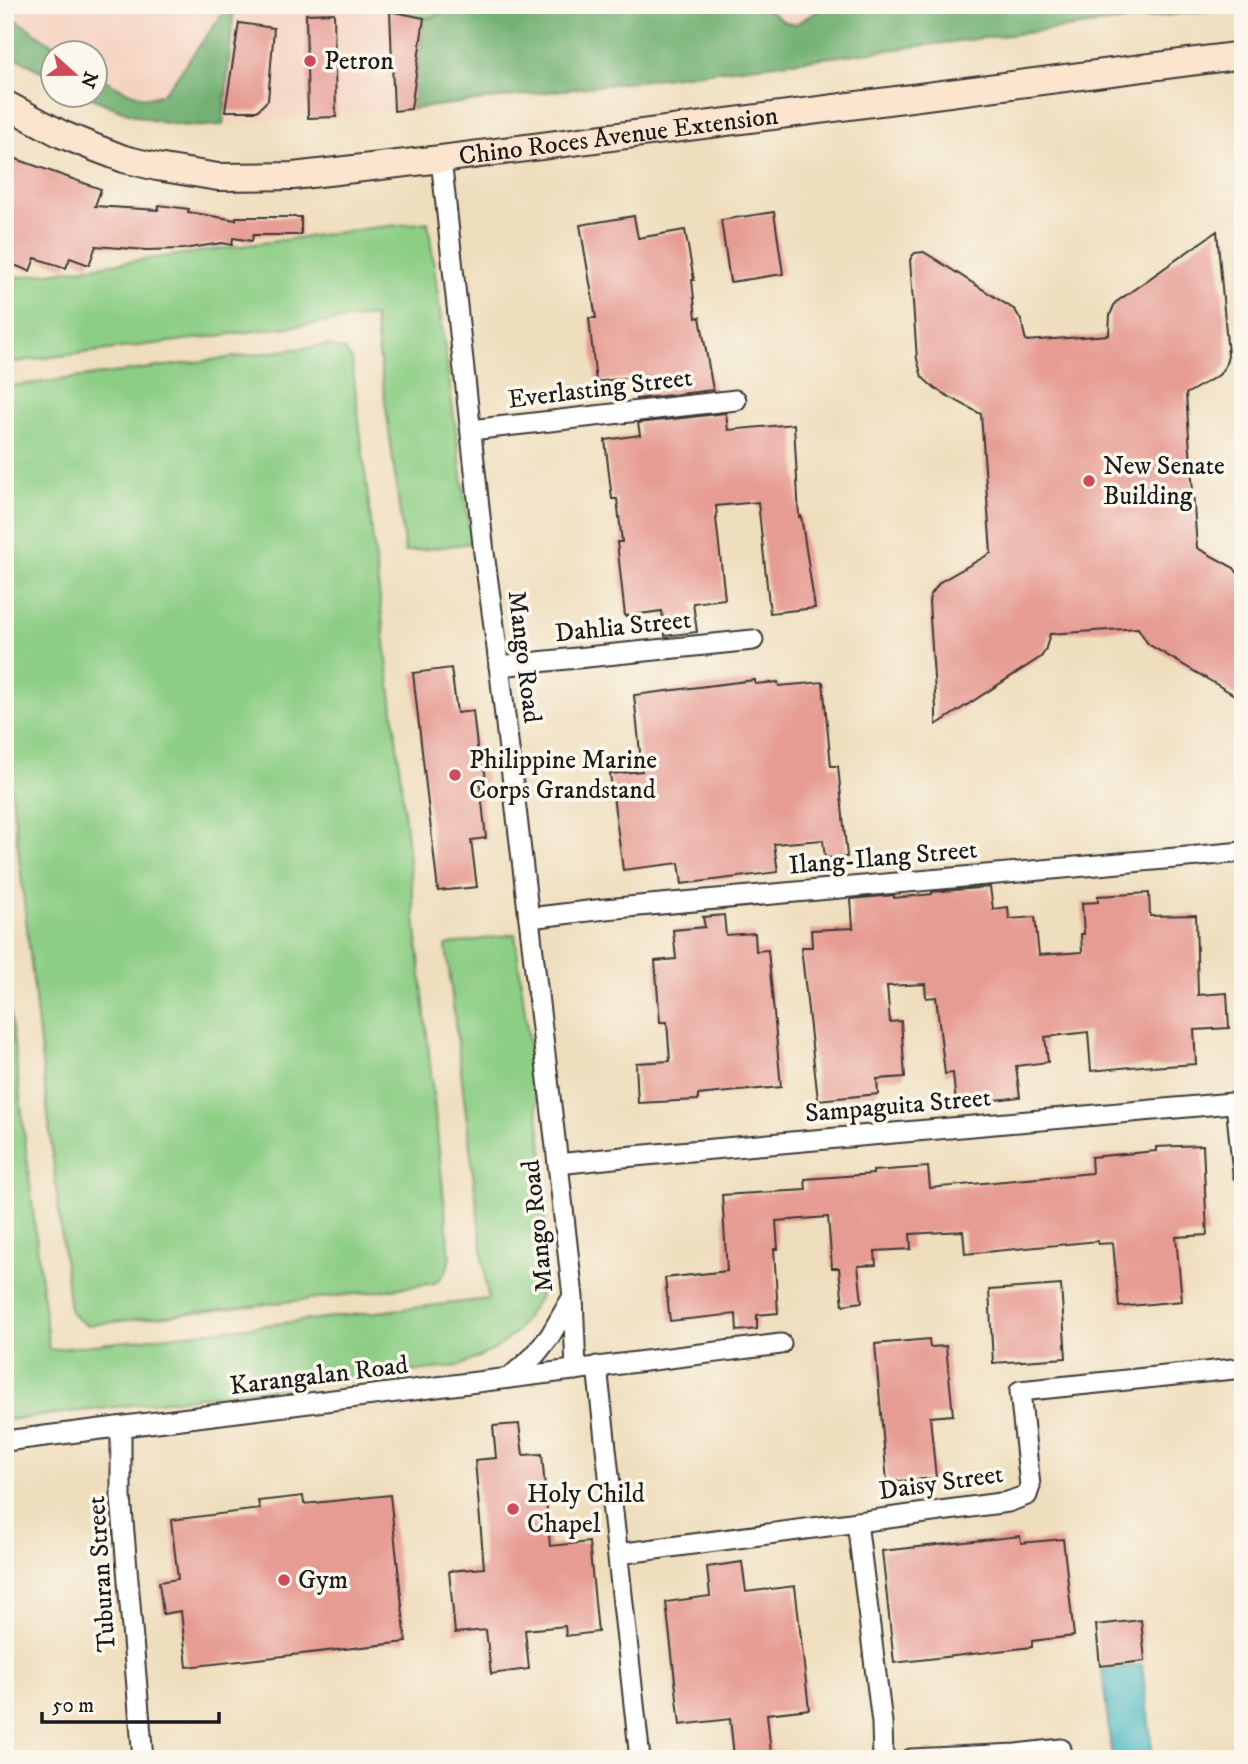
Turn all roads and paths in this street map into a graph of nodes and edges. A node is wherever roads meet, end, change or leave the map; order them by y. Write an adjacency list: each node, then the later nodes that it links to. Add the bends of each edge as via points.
1 (1243, 55): 3 (main road, Chino Roces Avenue Extension)
2 (5, 104): 3 (main road, Chino Roces Avenue Extension, via 61,134 124,159 218,177 293,176)
3 (441, 159): 5 (street, Mango Road)
4 (736, 400): 5 (street, Everlasting Street)
5 (471, 430): 7 (street, Mango Road)
6 (753, 640): 7 (street, Dahlia Street)
7 (499, 666): 9 (street, Mango Road)
8 (1243, 852): 9 (street, Ilang-Ilang Street)
9 (529, 918): 11 (street, Mango Road)
10 (1239, 1102): 11 (street, Sampaguita Street); 12 (street)
11 (558, 1164): 13 (street, Mango Road)
12 (1243, 1173)
13 (573, 1297): 17 (street, Mango Road); 18 (street, via 535,1355)
14 (781, 1344): 15 (street, Karangalan Road)
15 (597, 1366): 17 (street, Karangalan Road); 22 (street)
16 (1243, 1368): 21 (street, Daisy Street, via 1020,1391 1031,1486 1027,1495 1008,1502)
17 (576, 1370): 18 (street, Karangalan Road)
18 (509, 1378): 19 (street, Karangalan Road)
19 (121, 1427): 20 (street, Karangalan Road); 25 (street, Tuburan Street, via 121,1497)
20 (5, 1441)
21 (857, 1522): 22 (street, Daisy Street); 27 (street)
22 (618, 1554): 26 (street)
23 (1061, 1749): 24 (street)
24 (1016, 1756): 28 (street)
25 (143, 1759)
26 (640, 1759)
27 (883, 1759)
28 (911, 1759)

